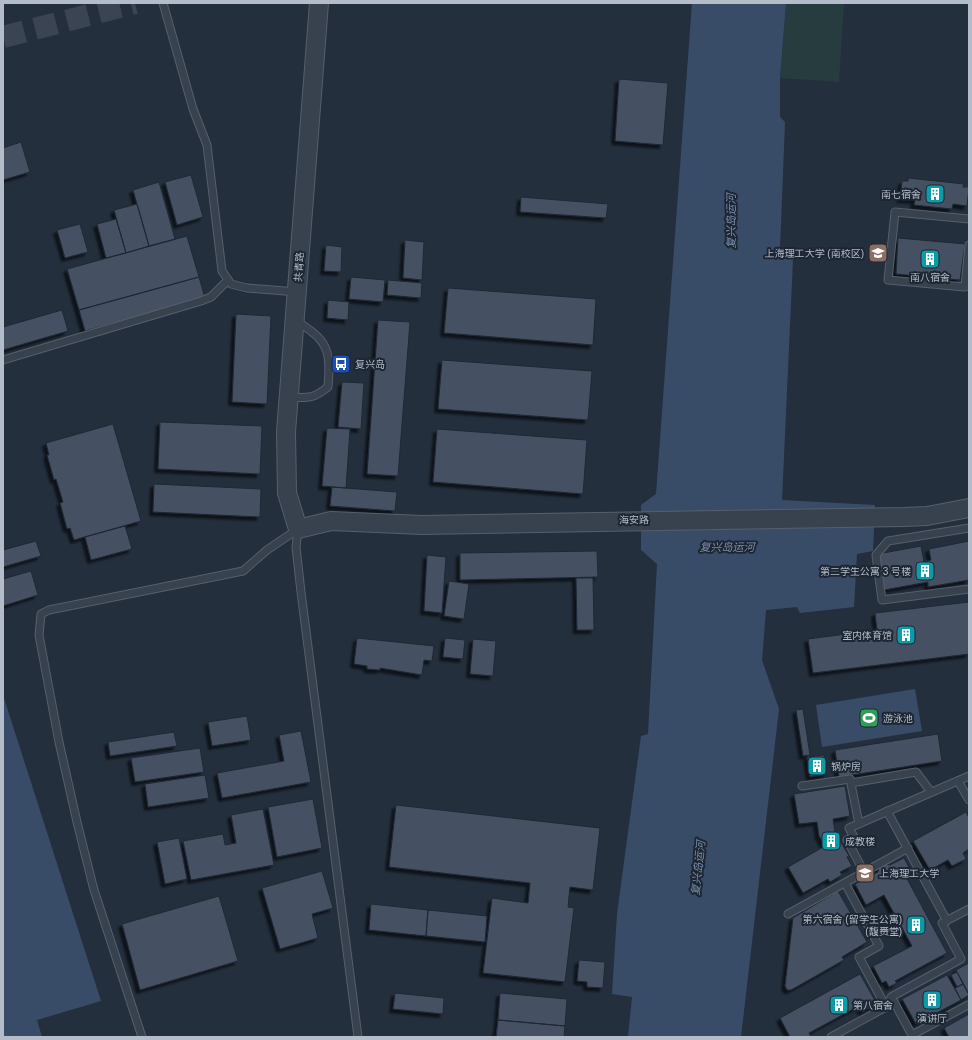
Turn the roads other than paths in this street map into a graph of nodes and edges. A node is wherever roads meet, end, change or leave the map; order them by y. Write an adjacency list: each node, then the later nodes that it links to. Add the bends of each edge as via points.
1 (163, 3): 5 (lane, via 193,109 207,144 222,271)
2 (319, 3): 6 (street, 共青路)
3 (969, 219): 4 (lane, via 895,212 888,280 965,288)
4 (969, 245)
5 (227, 280): 6 (lane, via 247,288); 8 (lane, via 211,297 201,301)
6 (297, 292): 7 (street, 共青路)
7 (295, 320): 9 (street, 共青路); 9 (lane, via 314,332 327,351 330,361 328,388 309,398)
8 (3, 360)
9 (288, 397): 12 (street, 共青路, via 287,493)
10 (969, 508): 12 (street, 海安路, via 927,516 422,525 331,521)
11 (969, 528): 13 (lane, via 888,541 876,555 882,600)
12 (298, 529): 32 (lane, via 267,550 243,571 49,610 41,614 39,635 59,742 79,829 94,890); 33 (lane, via 296,547 301,592)
13 (969, 589)
14 (969, 776): 15 (lane)
15 (958, 780): 18 (lane); 19 (lane)
16 (851, 783): 17 (lane, via 850,779); 18 (lane, via 916,772); 21 (lane)
17 (802, 786)
18 (931, 792): 20 (lane)
19 (969, 800)
20 (887, 811): 21 (lane); 22 (lane)
21 (859, 824): 23 (lane, via 849,828 854,837 847,840)
22 (908, 848): 23 (lane); 27 (lane)
23 (864, 872): 24 (lane)
24 (845, 883): 26 (lane); 30 (lane, via 879,946 859,957)
25 (969, 909): 27 (lane)
26 (788, 914)
27 (947, 921): 28 (lane, via 942,923 961,959 891,996)
28 (894, 1002): 30 (lane); 31 (lane)
29 (968, 1004): 31 (lane)
30 (886, 1007): 34 (lane)
31 (912, 1036)
32 (142, 1037)
33 (358, 1037)
34 (831, 1037)

